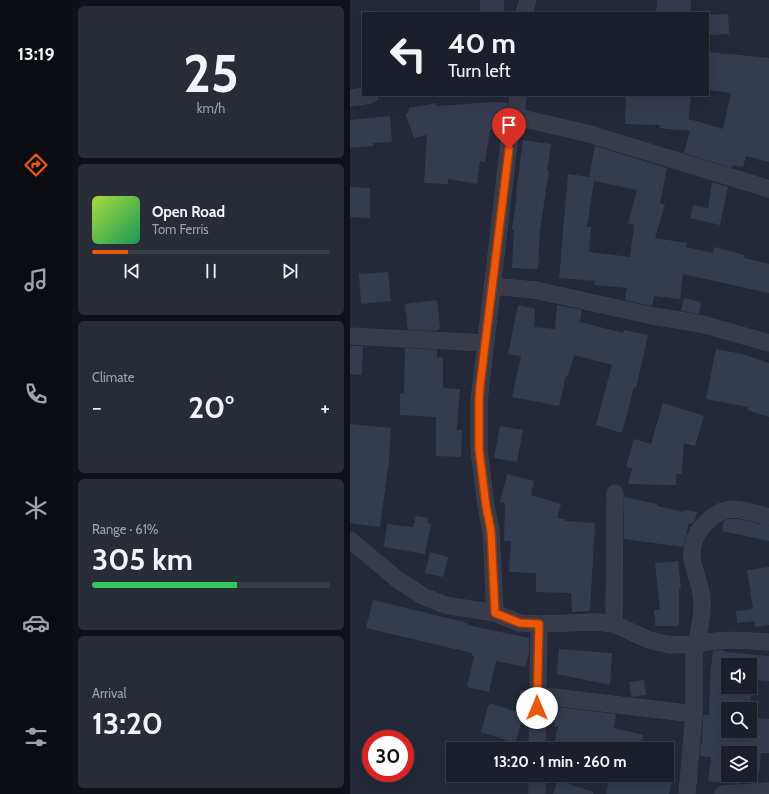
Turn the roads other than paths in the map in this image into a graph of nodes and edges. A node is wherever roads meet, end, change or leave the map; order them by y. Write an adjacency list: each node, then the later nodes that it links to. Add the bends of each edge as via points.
1 (528, 0): 2 (street)
2 (524, 12)
3 (363, 96): 5 (street)
4 (518, 96): 6 (street)
5 (350, 98)
6 (516, 117): 7 (street, via 586,133); 8 (street, via 510,135)
7 (769, 188)
8 (492, 286): 10 (street); 11 (street, via 535,290 702,324)
9 (350, 336): 10 (street)
10 (485, 344): 15 (street, via 479,401 479,449 491,531)
11 (769, 344)
12 (615, 493): 17 (street)
13 (769, 516): 19 (street, via 743,509 729,509 712,516 697,533 692,545 692,558 701,589 702,603)
14 (350, 540): 15 (street, via 398,580 423,596 445,605)
15 (495, 613): 16 (street, via 520,623)
16 (539, 624): 17 (street); 20 (street)
17 (614, 624): 19 (street, via 648,640 670,644)
18 (769, 642): 19 (street, via 722,640)
19 (697, 644): 21 (street, via 694,654)
20 (537, 695): 21 (street); 22 (street)
21 (694, 714): 26 (street)
22 (537, 742)
23 (537, 782): 25 (street)
24 (769, 791): 27 (street)
25 (537, 794)
26 (687, 794)
27 (724, 794)

